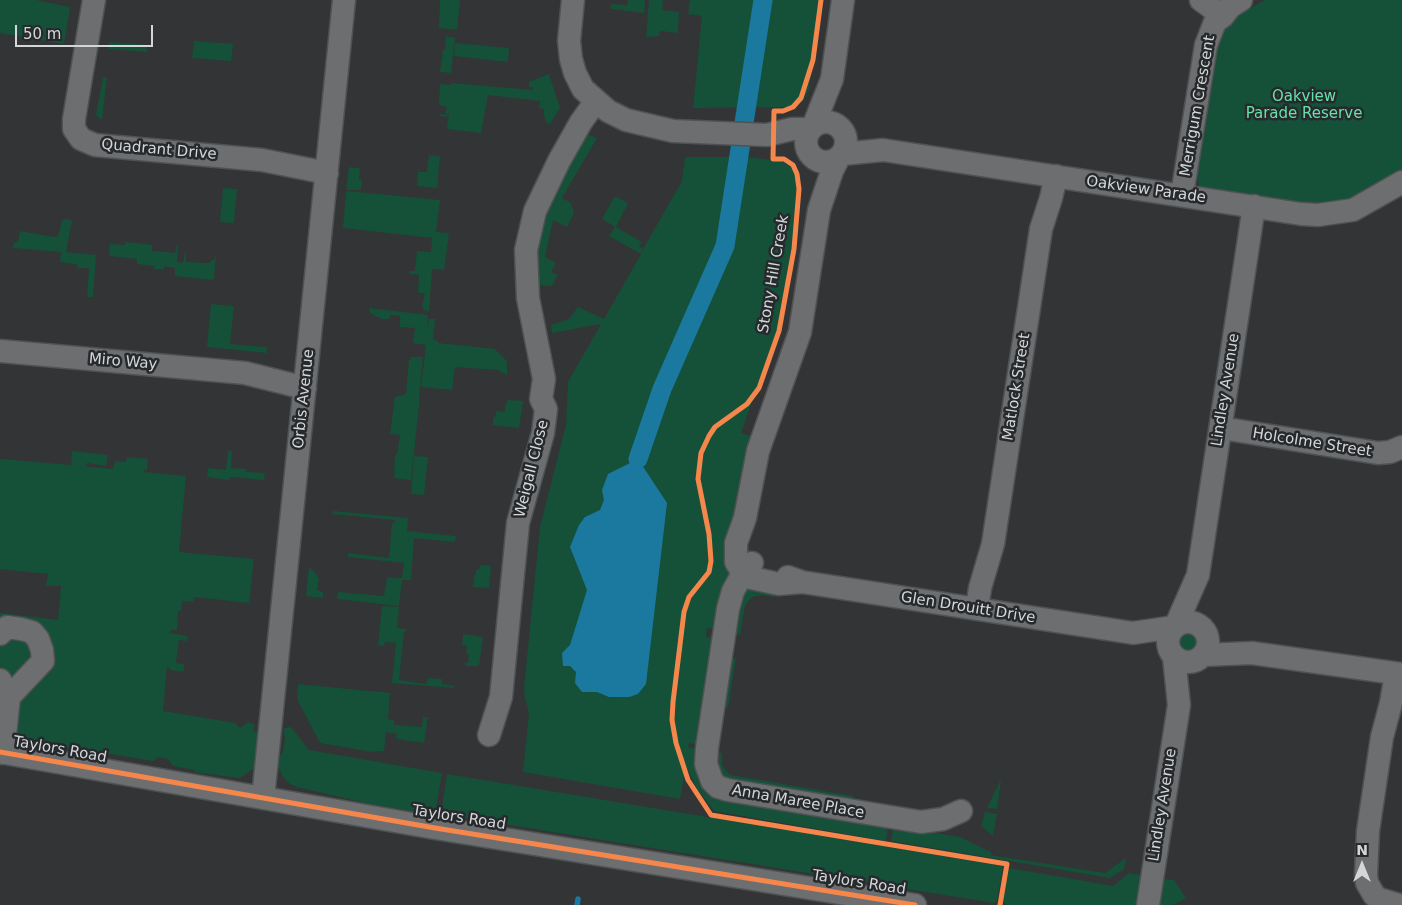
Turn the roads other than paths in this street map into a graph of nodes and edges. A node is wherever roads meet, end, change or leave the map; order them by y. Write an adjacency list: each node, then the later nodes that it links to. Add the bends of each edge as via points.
1 (94, 0): 14 (street, Quadrant Drive, via 74,119 74,129 81,139 95,145)
2 (344, 0): 14 (street, Orbis Avenue)
3 (573, 0): 9 (street, via 569,41 571,58 583,89)
4 (843, 0): 8 (street)
5 (1201, 0): 7 (street)
6 (1241, 0): 7 (street, Merrigum Crescent)
7 (1223, 16): 17 (street, Merrigum Crescent, via 1215,22 1206,44)
8 (832, 79): 10 (street); 12 (street)
9 (596, 101): 11 (street, via 626,120 673,131); 33 (street, Weigall Close, via 559,160 535,211 526,250 528,298 544,379 541,398 546,409 543,433 518,523 501,698)
10 (812, 128): 11 (street); 12 (street, via 831,123); 13 (street, via 806,142)
11 (767, 135): 13 (street)
12 (842, 143): 13 (street, via 827,162); 15 (street, Oakview Parade); 19 (street)
13 (812, 156): 19 (street)
14 (328, 165): 21 (street, Orbis Avenue)
15 (1049, 175): 17 (street, Oakview Parade); 26 (street, Matlock Street, via 1051,198 1041,229)
16 (1402, 182): 18 (street, Oakview Parade, via 1352,210 1336,213 1300,214)
17 (1182, 195): 18 (street, Oakview Parade)
18 (1254, 206): 22 (street, Lindley Avenue)
19 (819, 210): 24 (street, via 800,332 758,451 745,518 736,542 736,562)
20 (0, 352): 21 (street, Miro Way)
21 (306, 379): 35 (street, Orbis Avenue)
22 (1220, 428): 23 (street, Holcolme Street, via 1378,453); 25 (street, Lindley Avenue)
23 (1402, 447)
24 (747, 568): 26 (street, Glen Drouitt Drive, via 751,578 779,584 802,582); 36 (street, Anna Maree Place, via 730,599 706,764 712,782 728,790 921,822 943,819)
25 (1198, 575): 27 (street, Lindley Avenue); 30 (street, Lindley Avenue)
26 (983, 610): 28 (street, Glen Drouitt Drive)
27 (1175, 626): 28 (street, Glen Drouitt Drive); 30 (street, Lindley Avenue, via 1168,639)
28 (1133, 633): 30 (street, Glen Drouitt Drive)
29 (0, 634): 32 (street, via 6,628 32,632 42,650 43,661)
30 (1192, 648): 31 (street, via 1252,653); 39 (street, Lindley Avenue, via 1179,705)
31 (1395, 674): 37 (street, via 1382,702 1382,737)
32 (5, 688): 34 (street)
33 (489, 735)
34 (1, 752): 35 (street, Taylors Road)
35 (263, 798): 38 (street, Taylors Road)
36 (961, 811)
37 (1368, 831): 40 (street, via 1355,885 1357,895); 41 (street, via 1367,883 1379,899)
38 (913, 905)
39 (1148, 905)
40 (1366, 905)
41 (1399, 905)

